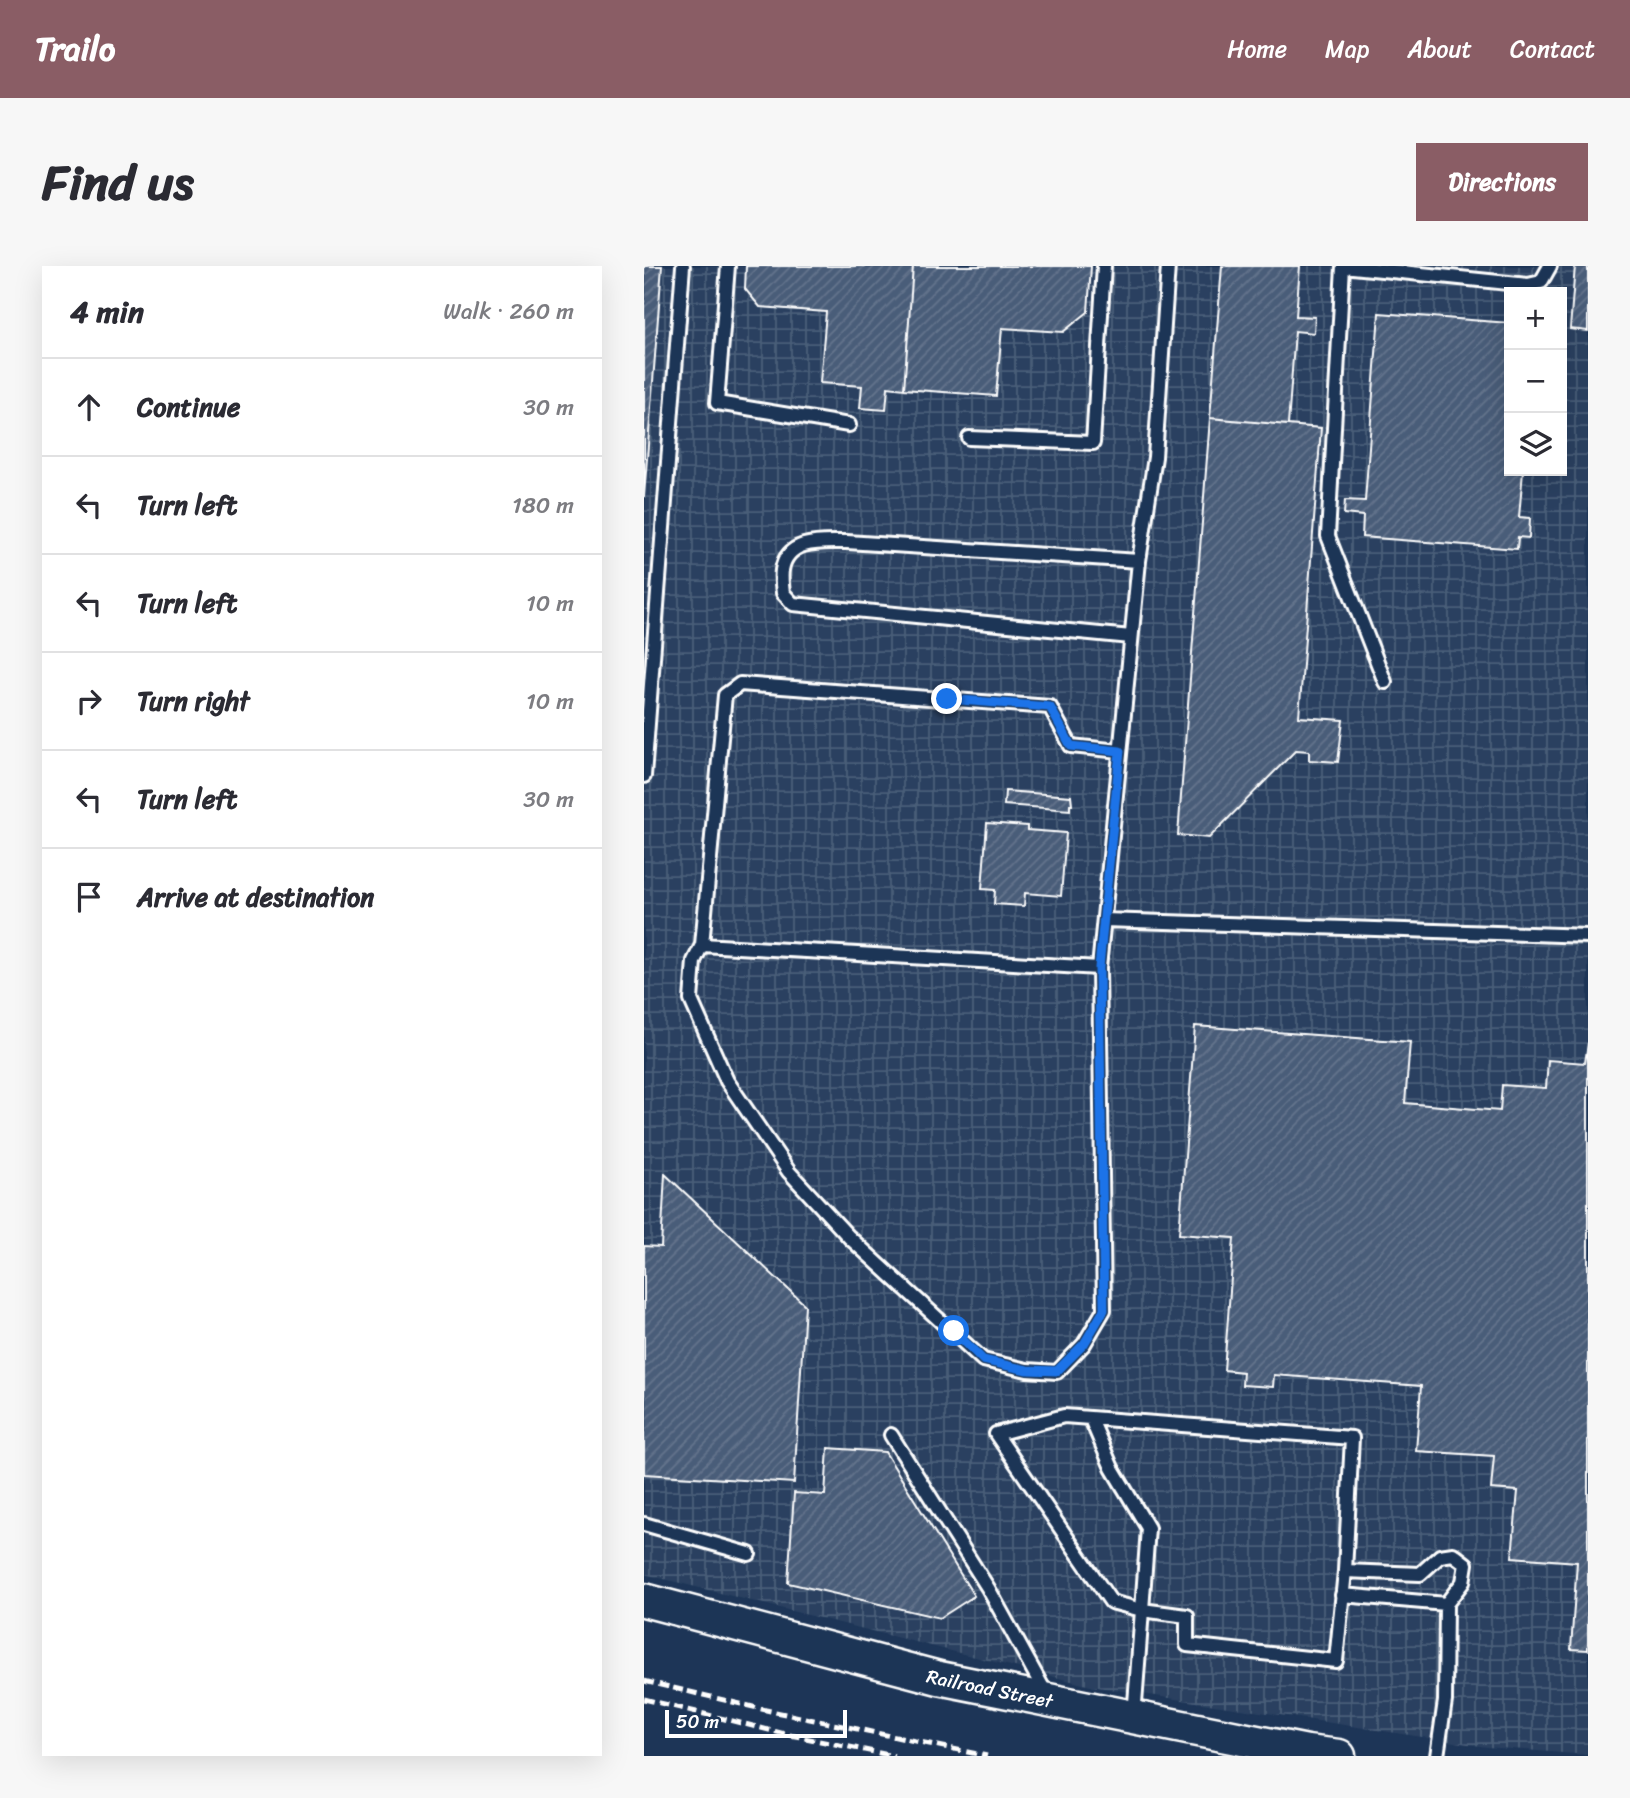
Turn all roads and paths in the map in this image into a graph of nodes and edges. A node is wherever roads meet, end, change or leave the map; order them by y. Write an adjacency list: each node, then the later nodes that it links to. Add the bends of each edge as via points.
1 (683, 266): 13 (lane)
2 (728, 266): 7 (lane, via 717,403)
3 (1104, 266): 8 (lane, via 1093,443)
4 (1168, 266): 9 (lane, via 1155,457)
5 (1343, 266): 6 (lane, via 1528,285 1541,282); 11 (lane, via 1328,536)
6 (1550, 266)
7 (849, 425)
8 (969, 438)
9 (1139, 561): 10 (lane); 10 (lane, via 809,542 787,555 782,570 783,593 793,604)
10 (1131, 637): 12 (lane)
11 (1385, 682)
12 (1120, 751): 14 (lane); 16 (lane, via 1071,746 1050,707 740,684 725,695)
13 (644, 776)
14 (1104, 920): 15 (lane); 17 (lane)
15 (1588, 936)
16 (702, 945): 17 (lane); 17 (lane, via 694,961 691,1000 727,1081 789,1172 849,1237 983,1360 1027,1370 1057,1371 1084,1344 1104,1310)
17 (1099, 968)
18 (1091, 1419): 22 (lane, via 1352,1438); 26 (lane, via 1112,1468 1148,1528); 26 (lane, via 1064,1416 996,1434 1111,1602)
19 (891, 1436): 27 (lane, via 987,1586)
20 (644, 1524): 21 (lane)
21 (749, 1555)
22 (1345, 1571): 23 (lane); 25 (lane, via 1420,1574 1440,1556 1453,1554 1466,1564 1463,1582)
23 (1342, 1595): 25 (lane); 26 (lane, via 1336,1661 1187,1645 1187,1616)
24 (644, 1600): 27 (street, Railroad Street, via 939,1678)
25 (1446, 1604): 30 (lane, via 1445,1701)
26 (1142, 1610): 28 (lane)
27 (1049, 1700): 28 (street, Railroad Street)
28 (1134, 1717): 29 (street, Railroad Street)
29 (1339, 1756)
30 (1437, 1756)

